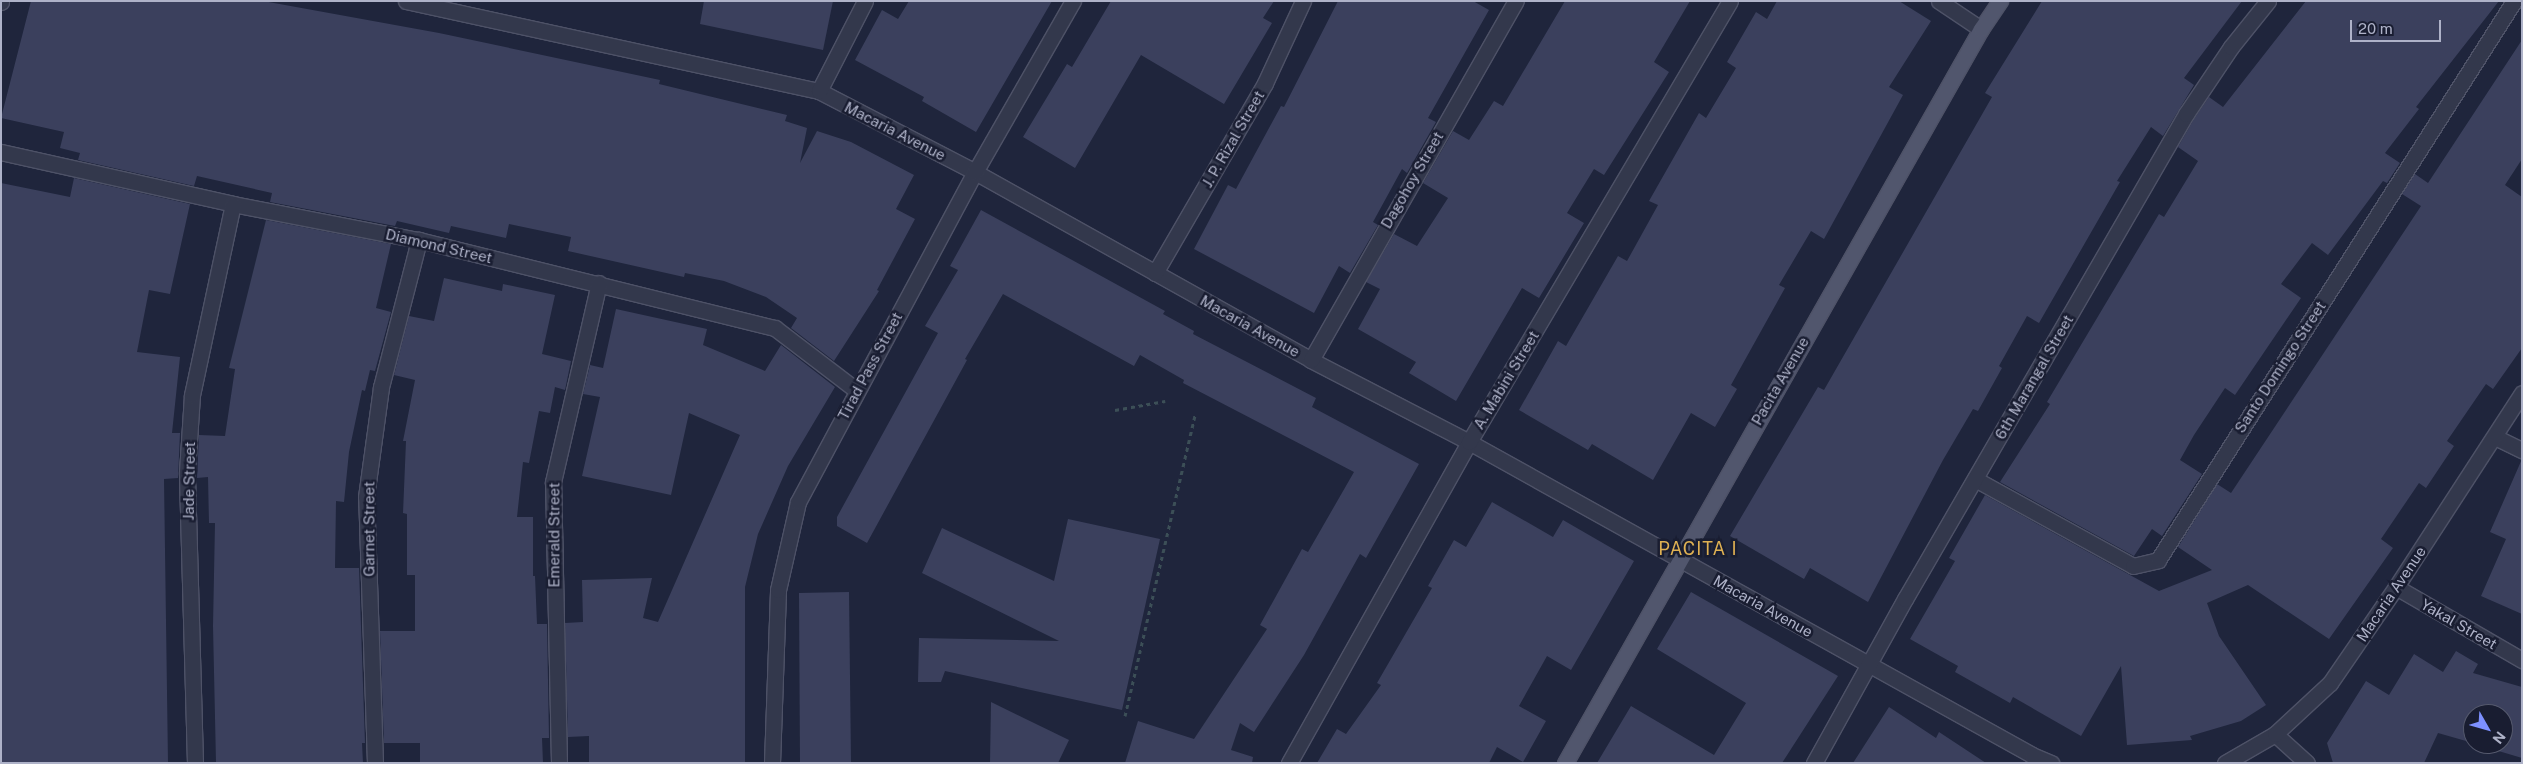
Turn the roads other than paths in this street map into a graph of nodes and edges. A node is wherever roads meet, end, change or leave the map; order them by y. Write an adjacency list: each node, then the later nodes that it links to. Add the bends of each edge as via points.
1 (406, 1): 12 (street, Macaria Avenue)
2 (865, 1): 12 (street)
3 (1073, 1): 14 (street, Tirad Pass Street)
4 (1303, 1): 17 (street, J. P. Rizal Street, via 1265,83)
5 (1516, 1): 19 (street, Dagohoy Street)
6 (1730, 1): 23 (street, A. Mabini Street)
7 (1939, 1): 11 (street)
8 (2000, 1): 11 (main road, Pacita Avenue)
9 (2268, 1): 25 (street, 6th Marangal Street, via 2231,47 2186,114)
10 (2514, 1): 25 (street, Santo Domingo Street, via 2158,560 2133,566)
11 (1981, 29): 26 (main road, Pacita Avenue)
12 (819, 91): 14 (street, Macaria Avenue)
13 (1, 152): 15 (street, Diamond Street)
14 (975, 172): 17 (street, Macaria Avenue); 20 (street, Tirad Pass Street)
15 (233, 204): 16 (street, Diamond Street); 32 (street, Jade Street, via 192,395 190,424 187,472)
16 (419, 240): 18 (street, Diamond Street); 33 (street, Garnet Street, via 381,387 366,497)
17 (1155, 273): 19 (street, Macaria Avenue)
18 (599, 283): 20 (street, Diamond Street, via 775,328); 34 (street, Emerald Street, via 552,482)
19 (1311, 360): 23 (street, Macaria Avenue)
20 (856, 390): 35 (street, Tirad Pass Street, via 798,502 780,581)
21 (2522, 394): 22 (street, Macaria Avenue)
22 (2495, 437): 24 (street); 27 (street, Macaria Avenue)
23 (1468, 442): 26 (street, Macaria Avenue); 36 (street, A. Mabini Street)
24 (2522, 450)
25 (1975, 479): 29 (street, 6th Marangal Street)
26 (1679, 558): 29 (street, Macaria Avenue); 37 (main road, Pacita Avenue)
27 (2396, 587): 28 (street, Yakal Street); 30 (street, Macaria Avenue, via 2330,683)
28 (2522, 660)
29 (1870, 666): 31 (street, Macaria Avenue); 38 (street, 6th Marangal Street)
30 (2275, 734): 40 (street, Macaria Avenue); 41 (street)
31 (2030, 759): 39 (street, Macaria Avenue)
32 (195, 763)
33 (376, 763)
34 (560, 763)
35 (772, 763)
36 (1290, 763)
37 (1565, 763)
38 (1814, 763)
39 (2051, 763)
40 (2225, 763)
41 (2308, 763)

